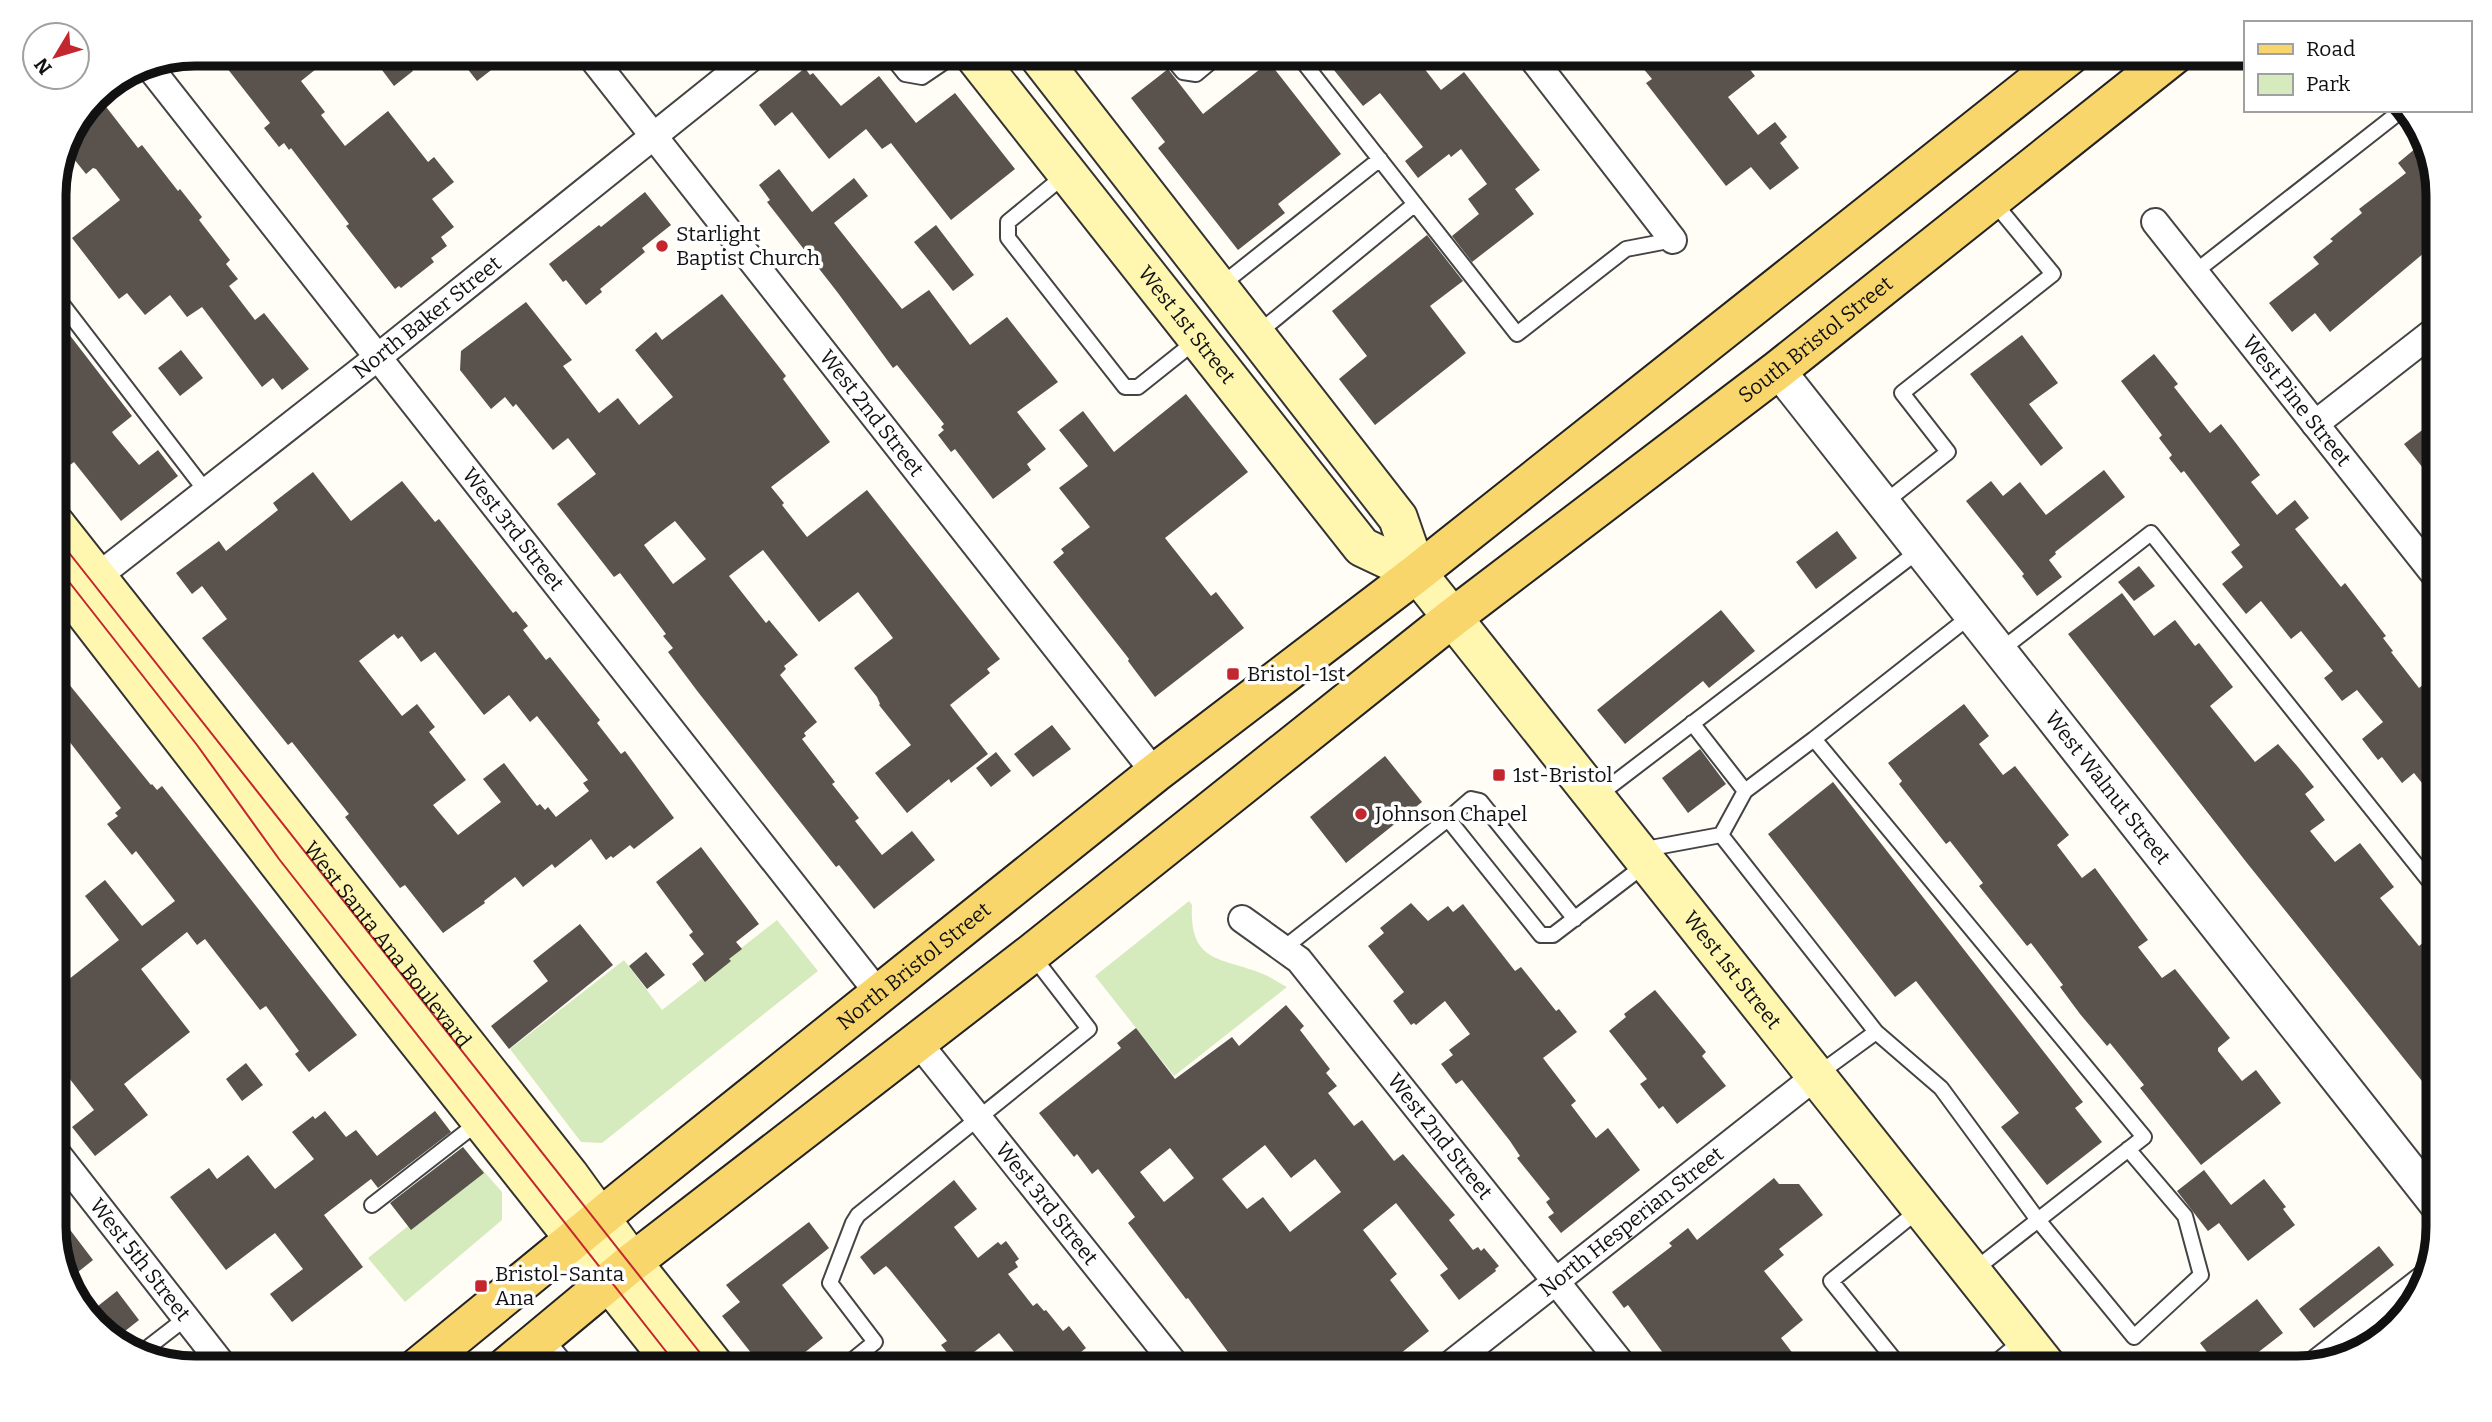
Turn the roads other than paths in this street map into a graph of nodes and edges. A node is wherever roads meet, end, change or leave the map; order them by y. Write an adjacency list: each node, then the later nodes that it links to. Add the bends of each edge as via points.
1 (1307, 66): 16 (lane)
2 (1538, 66): 21 (street)
3 (2056, 66): 35 (main road)
4 (2160, 66): 18 (main road, South Bristol Street)
5 (599, 67): 15 (street, West 2nd Street)
6 (738, 67): 15 (street, North Baker Street)
7 (899, 67): 8 (lane, via 905,74 922,77)
8 (937, 67)
9 (982, 67): 17 (main road, West 1st Street)
10 (1051, 67): 23 (main road, West 1st Street)
11 (1178, 67): 12 (lane, via 1196,74)
12 (1205, 67)
13 (154, 73): 28 (street, West 3rd Street)
14 (2397, 114): 22 (lane)
15 (653, 135): 28 (street, North Baker Street); 42 (street, West 2nd Street)
16 (1380, 159): 19 (lane); 23 (lane)
17 (1067, 173): 27 (main road, West 1st Street); 27 (lane, via 1008,222 1008,238 1125,387 1138,387)
18 (1991, 199): 29 (main road, South Bristol Street); 32 (lane, via 2053,274 1902,393 1948,452)
19 (1415, 204): 21 (lane, via 1517,334 1626,249); 25 (lane)
20 (2155, 222): 22 (street, West Pine Street)
21 (1673, 240)
22 (2195, 272): 30 (street, West Pine Street)
23 (1219, 287): 25 (main road, West 1st Street)
24 (67, 311): 31 (lane)
25 (1255, 335): 35 (main road, West 1st Street, via 1398,518)
26 (2425, 338): 30 (street)
27 (1199, 340): 35 (main road, West 1st Street, via 1362,547)
28 (378, 357): 31 (street, North Baker Street); 53 (street, West 3rd Street)
29 (1778, 370): 32 (street, West Walnut Street); 38 (main road, South Bristol Street)
30 (2315, 424): 34 (street, West Pine Street)
31 (205, 490): 36 (street, North Baker Street)
32 (1884, 503): 33 (street, West Walnut Street)
33 (1921, 549): 37 (street, West Walnut Street); 40 (lane)
34 (2425, 563)
35 (1417, 573): 38 (main road, West 1st Street); 42 (main road, North Bristol Street)
36 (69, 589): 58 (main road, West Santa Ana Boulevard); 65 (main road, West Santa Ana Boulevard)
37 (1973, 614): 39 (street, West Walnut Street); 41 (lane)
38 (1452, 618): 44 (main road, West 1st Street); 52 (main road)
39 (2001, 650): 48 (lane, via 2151,533); 61 (street, West Walnut Street)
40 (1692, 723): 43 (lane); 44 (lane)
41 (1814, 739): 43 (lane); 59 (lane, via 2144,1137)
42 (1155, 773): 53 (main road, North Bristol Street)
43 (1745, 791): 46 (lane)
44 (1595, 797): 47 (main road, West 1st Street)
45 (1448, 819): 50 (lane, via 1541,935 1553,936); 50 (lane, via 1472,799 1480,801); 51 (lane)
46 (1721, 835): 47 (lane); 54 (lane)
47 (1642, 857): 50 (lane); 56 (main road, West 1st Street)
48 (2426, 877)
49 (1242, 919): 51 (street, West 2nd Street)
50 (1575, 919)
51 (1284, 948): 68 (street, West 2nd Street, via 1299,960)
52 (1031, 954): 55 (main road); 57 (lane, via 1089,1029)
53 (879, 994): 65 (main road, North Bristol Street)
54 (1876, 1032): 56 (lane); 64 (lane, via 1941,1088)
55 (917, 1041): 57 (street, West 3rd Street); 66 (main road)
56 (1816, 1076): 63 (main road, West 1st Street); 68 (street, North Hesperian Street)
57 (978, 1118): 81 (lane, via 853,1223 830,1283 875,1342); 82 (street, West 3rd Street)
58 (481, 1120): 62 (lane); 65 (main road, West Santa Ana Boulevard)
59 (2128, 1149): 64 (lane); 64 (lane, via 2185,1216 2201,1275 2134,1338)
60 (67, 1167): 70 (street, West 5th Street)
61 (2426, 1191)
62 (372, 1205)
63 (1921, 1208): 67 (main road, West 1st Street); 85 (lane, via 1832,1281)
64 (2038, 1220): 67 (lane)
65 (587, 1228): 66 (main road, West Santa Ana Boulevard); 76 (main road, North Bristol Street)
66 (621, 1272): 71 (main road); 79 (main road, West Santa Ana Boulevard); 80 (main road, West Santa Ana Boulevard)
67 (1972, 1272): 74 (main road, West 1st Street)
68 (1556, 1281): 83 (street, North Hesperian Street); 84 (street, West 2nd Street)
69 (2407, 1292): 73 (street)
70 (186, 1318): 72 (lane); 75 (street, West 5th Street)
71 (543, 1335): 77 (main road); 78 (lane)
72 (152, 1348)
73 (2333, 1350)
74 (2036, 1353)
75 (216, 1356)
76 (431, 1356)
77 (519, 1356)
78 (560, 1356)
79 (670, 1356)
80 (704, 1356)
81 (858, 1356)
82 (1168, 1356)
83 (1461, 1356)
84 (1615, 1356)
85 (1891, 1356)

